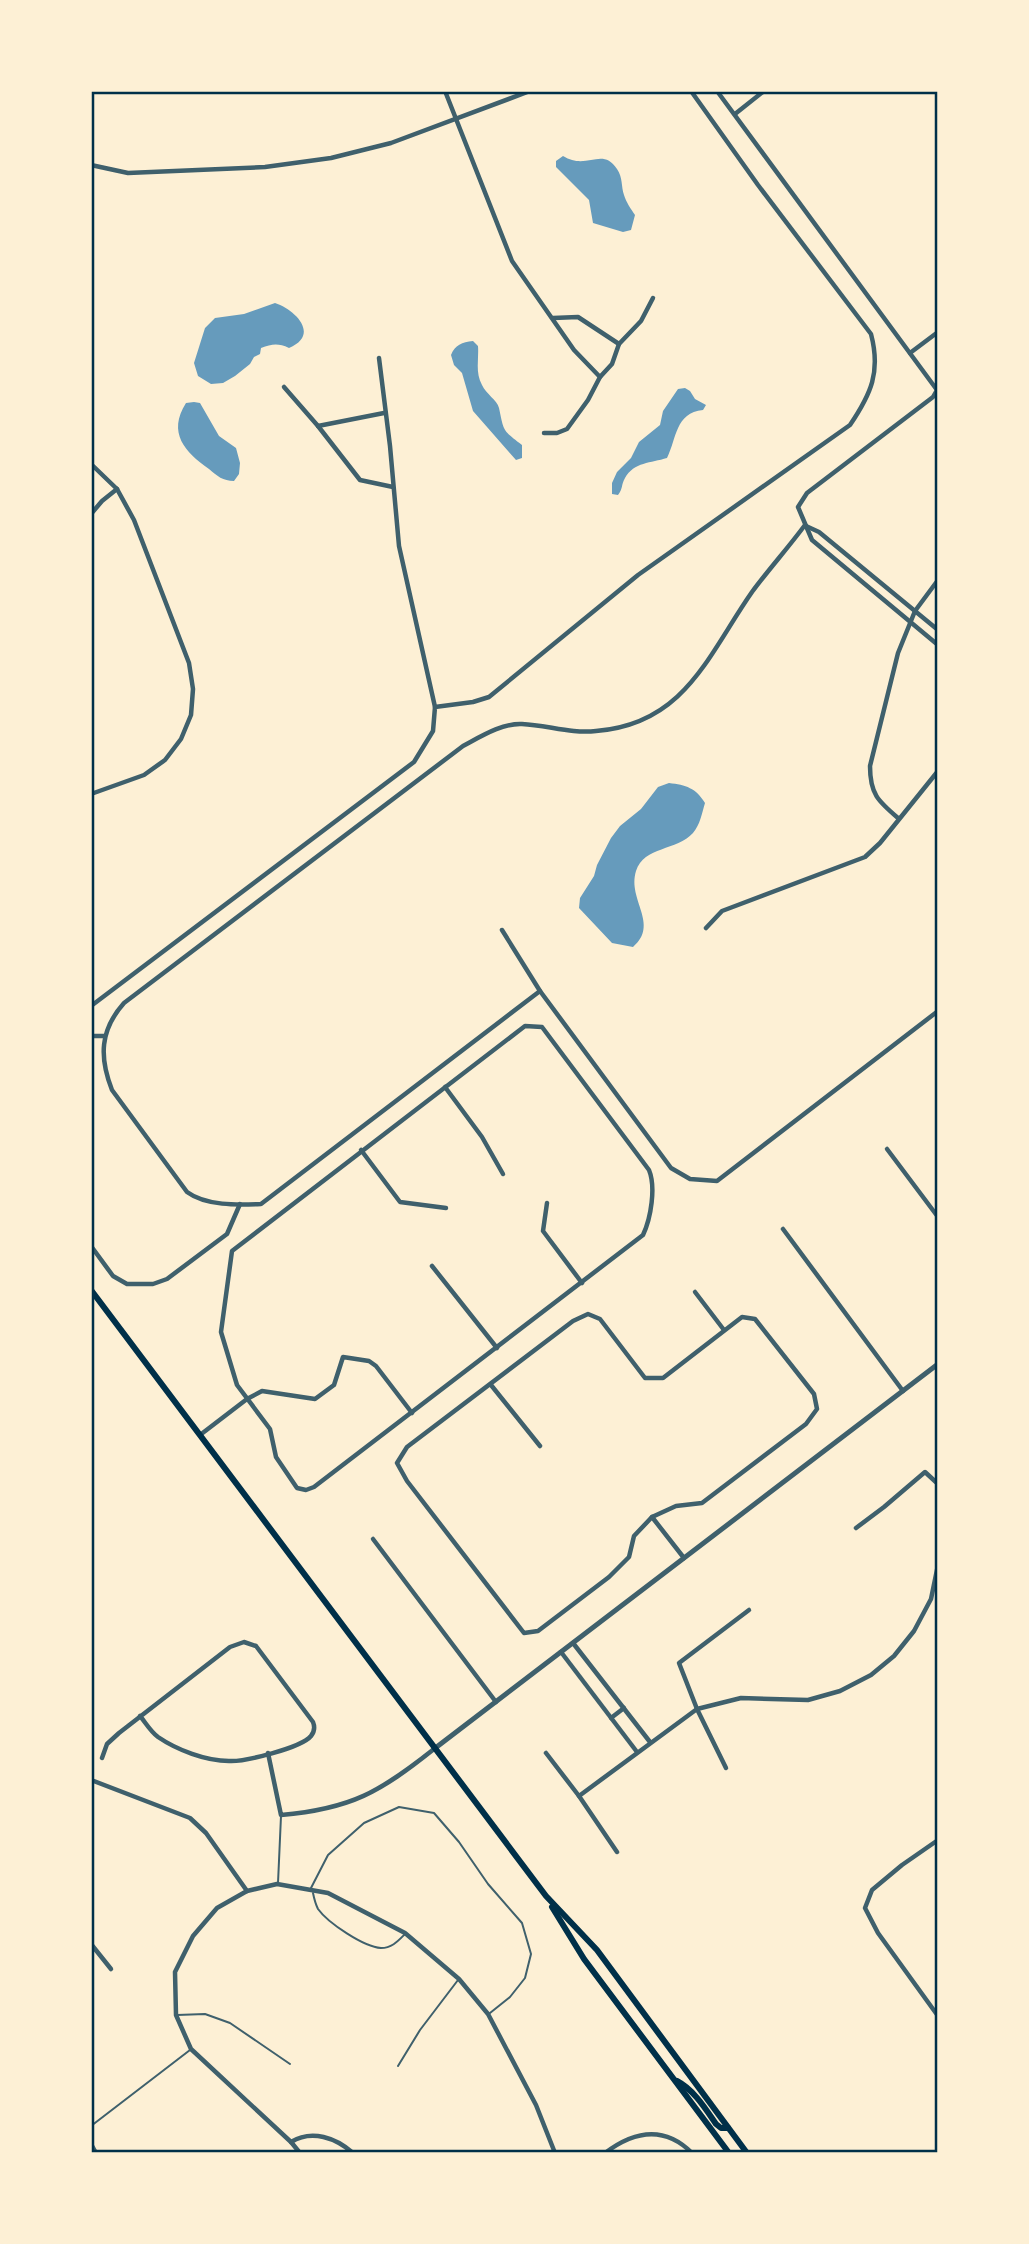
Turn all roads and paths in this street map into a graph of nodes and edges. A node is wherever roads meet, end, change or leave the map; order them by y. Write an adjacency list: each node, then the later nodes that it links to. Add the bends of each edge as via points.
1 (445, 91): 7 (street)
2 (530, 91): 7 (street)
3 (691, 91): 30 (street, via 871,334 874,377 867,400 849,425 638,575 489,697)
4 (717, 91): 6 (street)
5 (764, 91): 6 (street)
6 (735, 114): 13 (street)
7 (457, 119): 8 (street, via 331,158 264,167 128,173); 10 (street, via 512,261)
8 (91, 166)
9 (653, 299): 12 (street)
10 (553, 318): 12 (street, via 578,317); 15 (street, via 574,350)
11 (938, 332): 13 (street)
12 (620, 344): 15 (street, via 612,364)
13 (910, 353): 24 (street, via 937,390 933,397 807,493 799,507)
14 (379, 358): 17 (street)
15 (600, 377): 19 (street, via 567,429)
16 (284, 387): 18 (street)
17 (384, 413): 18 (street); 21 (street)
18 (318, 426): 21 (street, via 360,480)
19 (544, 433)
20 (91, 464): 22 (street)
21 (393, 487): 30 (street, via 399,546)
22 (117, 489): 23 (street); 32 (street, via 134,520 189,663 191,715 165,760 144,775)
23 (91, 514)
24 (805, 526): 26 (street); 27 (street, via 812,540); 39 (street, via 674,702 654,715 596,732 520,724 463,746 124,1003 110,1019)
25 (938, 580): 26 (street)
26 (915, 611): 27 (street); 28 (street)
27 (910, 622): 29 (street); 33 (street, via 870,766 870,785 879,802)
28 (938, 630)
29 (938, 645)
30 (435, 707): 37 (street, via 433,731 414,762)
31 (938, 771): 33 (street)
32 (91, 794)
33 (898, 818): 34 (street, via 865,857 722,911)
34 (706, 928)
35 (502, 930): 36 (street)
36 (540, 991): 38 (street, via 671,1168 690,1179 717,1181); 46 (street, via 261,1204)
37 (91, 1006)
38 (938, 1011)
39 (105, 1036): 40 (street); 46 (street, via 105,1072 112,1090 182,1186 195,1198)
40 (91, 1037)
41 (444, 1087): 42 (street); 44 (street); 52 (street, via 525,1026 542,1027 649,1170 653,1180 643,1235)
42 (361, 1150): 47 (street, via 400,1202); 60 (street, via 232,1251 221,1332 237,1385)
43 (887, 1150): 48 (street)
44 (503, 1174)
45 (547, 1203): 52 (street, via 543,1231)
46 (240, 1204): 50 (street, via 228,1234 153,1284 127,1284 113,1276)
47 (446, 1208)
48 (938, 1217)
49 (783, 1229): 59 (street)
50 (91, 1247)
51 (432, 1266): 56 (street)
52 (582, 1283): 56 (street)
53 (91, 1290): 62 (main road)
54 (695, 1292): 55 (street)
55 (724, 1330): 58 (street, via 663,1378 645,1378 600,1319 588,1314); 65 (street, via 741,1317 755,1319 814,1394 817,1409 806,1424 702,1503 676,1506)
56 (497, 1348): 61 (street)
57 (938, 1364): 59 (street)
58 (491, 1385): 63 (street); 65 (street, via 407,1447 397,1464 524,1633 538,1631 609,1577 629,1557 634,1536)
59 (903, 1391): 68 (street)
60 (247, 1399): 61 (street, via 262,1391 315,1399 334,1385 343,1357 376,1366); 61 (street, via 270,1429 276,1457 289,1478 306,1490); 62 (street)
61 (411, 1413)
62 (200, 1435): 79 (main road)
63 (540, 1446)
64 (938, 1484): 66 (street, via 925,1472)
65 (652, 1517): 68 (street)
66 (856, 1528)
67 (373, 1539): 73 (street)
68 (684, 1558): 71 (street)
69 (938, 1565): 75 (street, via 931,1599 914,1631 871,1675 808,1700 741,1698)
70 (749, 1610): 75 (street, via 679,1663)
71 (573, 1643): 72 (street); 74 (street)
72 (561, 1652): 73 (street); 77 (street)
73 (496, 1702): 79 (street)
74 (624, 1708): 77 (street); 78 (street)
75 (697, 1709): 78 (street); 84 (street)
76 (140, 1716): 81 (street, via 158,1737 209,1758 243,1761); 81 (street, via 230,1647 244,1642 256,1646 313,1721 313,1733 305,1742); 83 (street, via 107,1744)
77 (611, 1718): 80 (street)
78 (650, 1742): 80 (street)
79 (434, 1749): 87 (street, via 380,1789 348,1804); 93 (main road)
80 (637, 1752): 86 (street)
81 (268, 1753): 87 (street)
82 (547, 1753): 86 (street)
83 (102, 1758)
84 (726, 1768)
85 (91, 1780): 92 (street, via 190,1818)
86 (579, 1796): 89 (street)
87 (281, 1815): 90 (lane)
88 (938, 1840): 100 (street, via 872,1889 865,1908)
89 (617, 1852)
90 (278, 1884): 91 (street); 92 (street)
91 (311, 1889): 94 (street, via 328,1893); 94 (lane, via 318,1909 368,1944 382,1948 396,1944); 98 (lane, via 328,1855 364,1823 399,1807 434,1813 522,1923 531,1954 525,1978)
92 (247, 1891): 99 (street, via 217,1908 193,1936 176,1972)
93 (546, 1896): 104 (main road, via 584,1959); 106 (main road, via 597,1950)
94 (405, 1933): 97 (street)
95 (91, 1944): 96 (street)
96 (110, 1969)
97 (459, 1979): 98 (street); 103 (lane)
98 (488, 2014): 112 (street, via 536,2105)
99 (176, 2015): 101 (street); 102 (lane, via 205,2014 230,2022)
100 (938, 2016)
101 (191, 2049): 105 (lane); 107 (street)
102 (290, 2064)
103 (398, 2066)
104 (675, 2080): 106 (main road, via 686,2086 720,2128); 115 (main road)
105 (91, 2126)
106 (728, 2127): 116 (main road)
107 (291, 2142): 110 (street); 111 (street, via 324,2136)
108 (91, 2144): 109 (street)
109 (96, 2153)
110 (300, 2153)
111 (353, 2153)
112 (555, 2153)
113 (605, 2153): 114 (street, via 629,2137 651,2134 677,2140)
114 (692, 2153)
115 (729, 2153)
116 (747, 2153)

